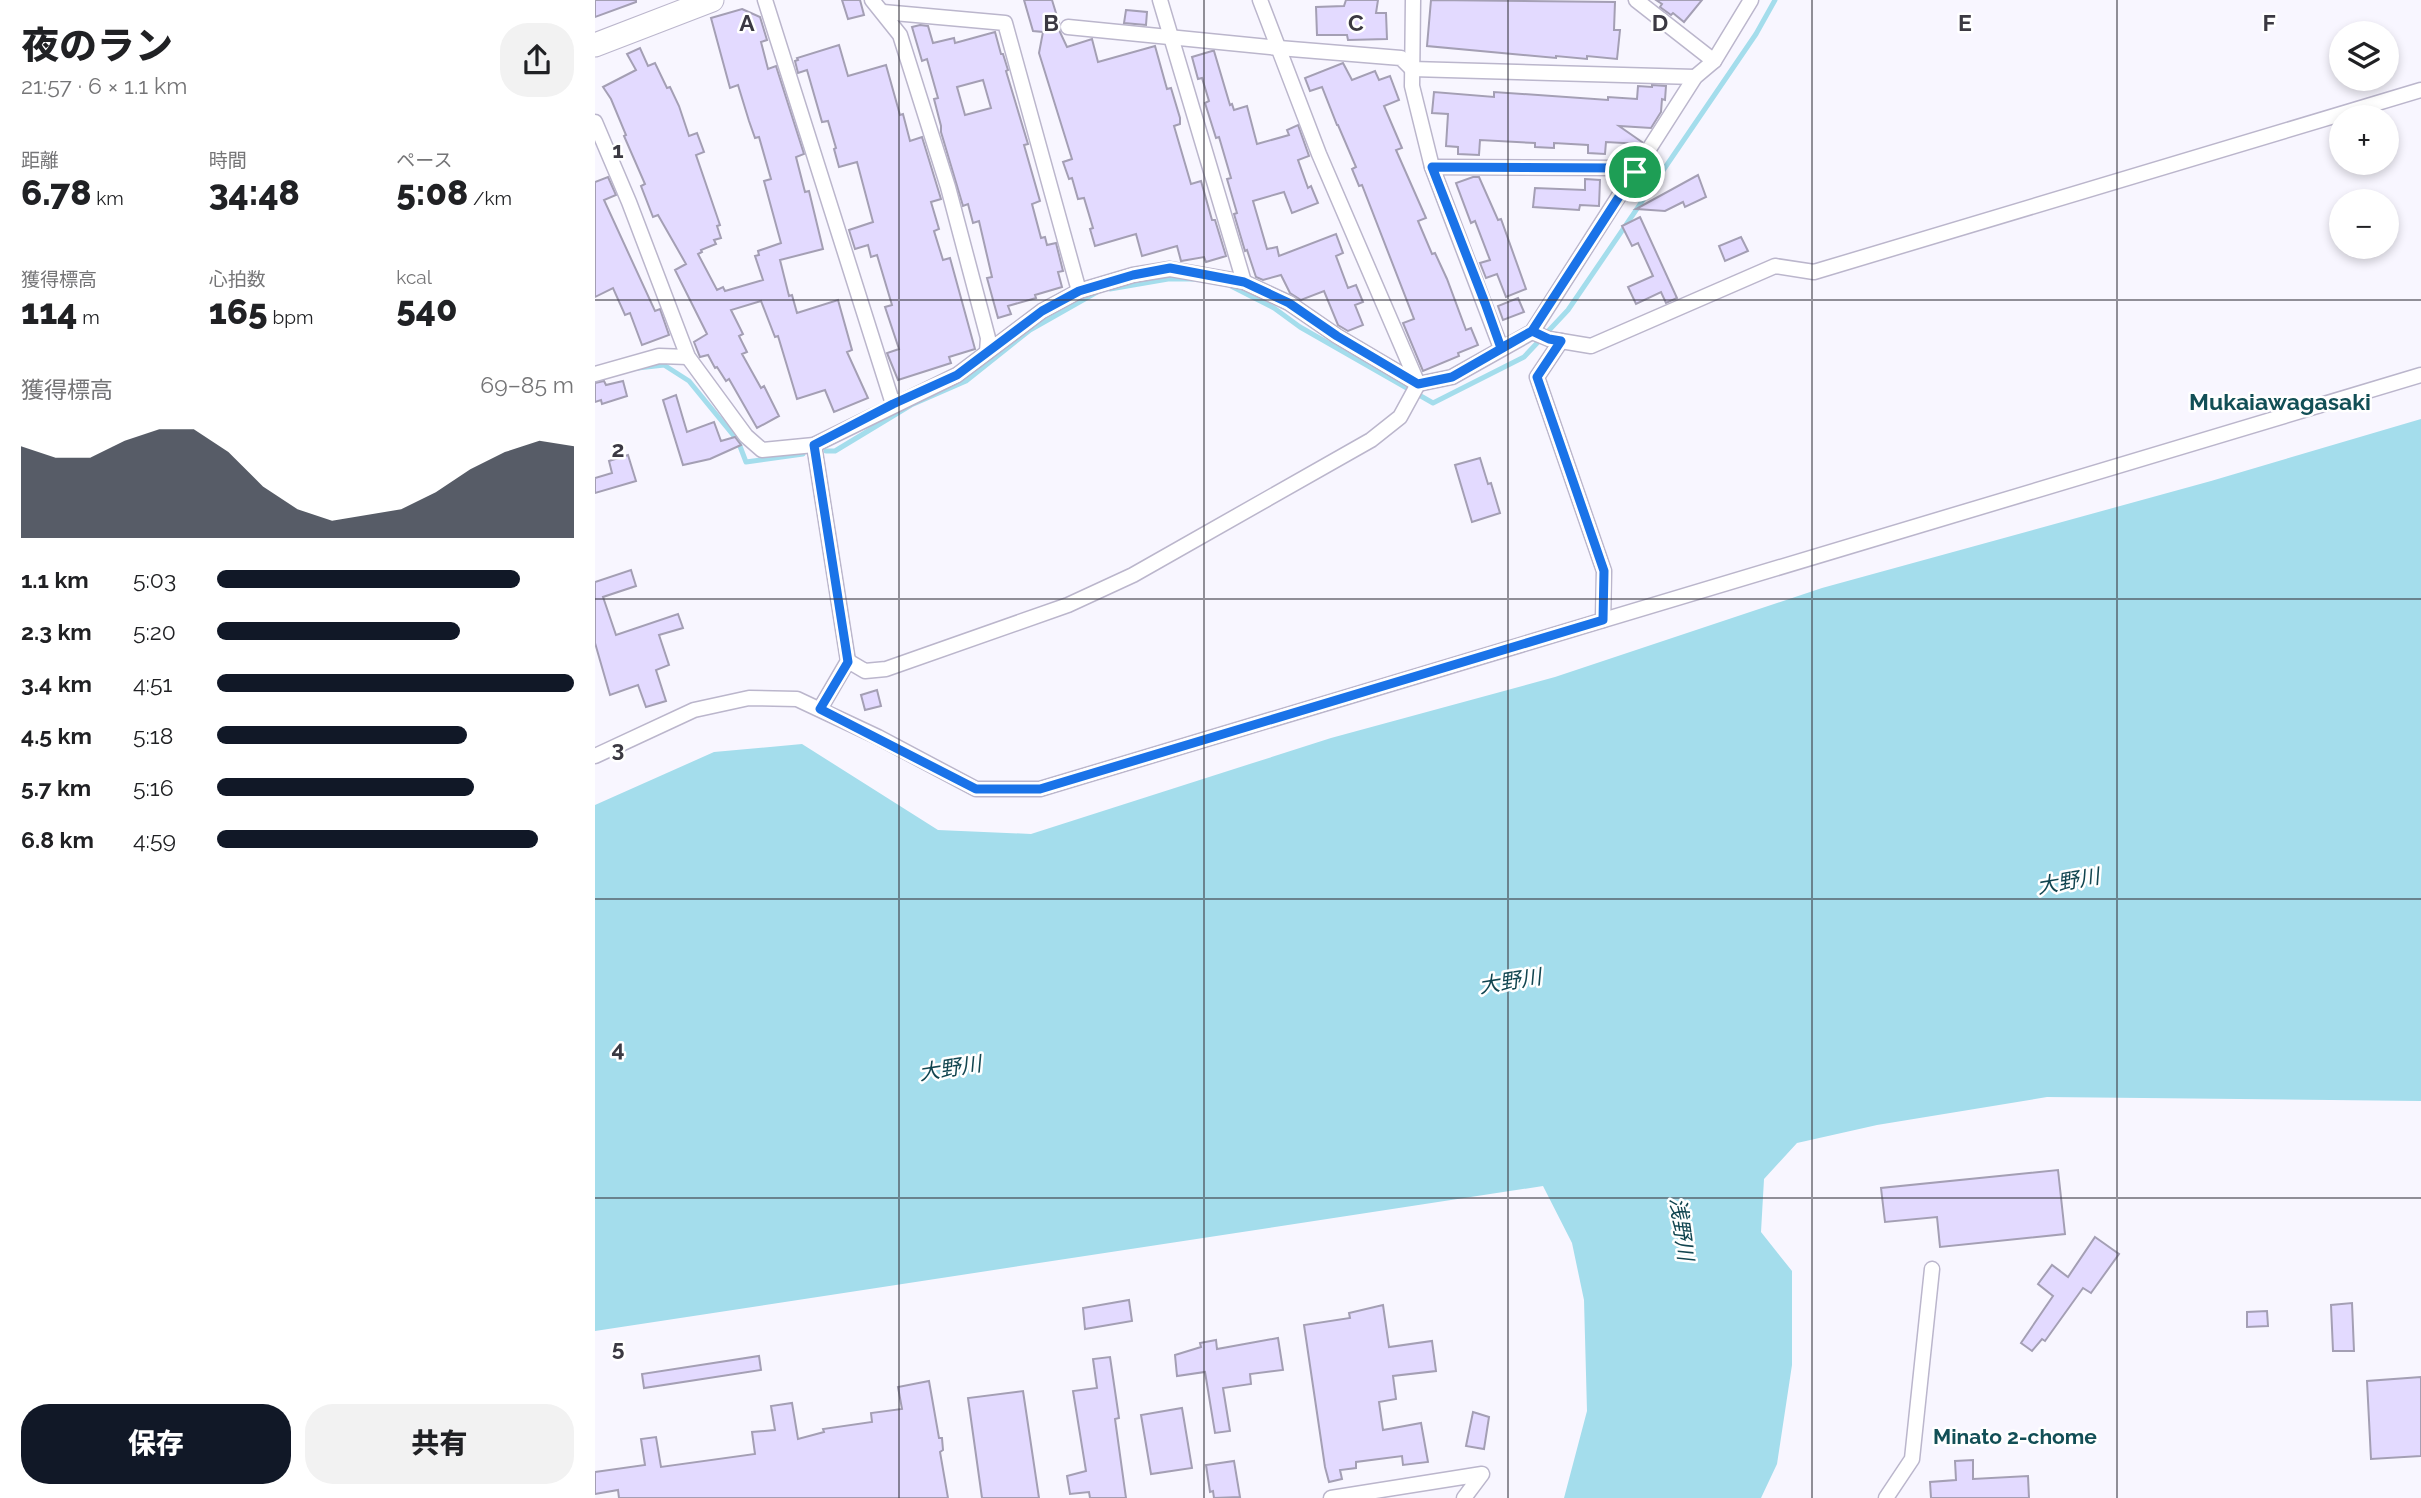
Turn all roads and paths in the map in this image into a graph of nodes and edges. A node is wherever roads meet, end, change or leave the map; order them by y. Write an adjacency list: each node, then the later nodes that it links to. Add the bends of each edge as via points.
1 (712, 0): 12 (main road)
2 (765, 0): 30 (street)
3 (872, 0): 9 (street)
4 (1160, 0): 11 (street)
5 (1261, 0): 13 (street)
6 (1413, 0): 15 (street)
7 (1636, 0): 14 (street)
8 (1751, 0): 14 (street)
9 (883, 12): 22 (street, via 1005,23); 25 (street, via 900,35 948,187 988,338)
10 (1067, 27): 11 (street)
11 (1171, 37): 13 (street); 21 (street)
12 (595, 45)
13 (1279, 48): 15 (street, via 1401,58); 29 (street)
14 (1714, 61): 16 (street)
15 (1412, 69): 16 (street); 19 (street)
16 (1695, 77): 20 (street)
17 (2421, 90): 23 (street, via 1814,272 1775,266 1591,346)
18 (595, 122): 26 (street)
19 (1432, 167): 20 (street, via 1619,168); 24 (street)
20 (1635, 172): 23 (street)
21 (1244, 282): 22 (street, via 1170,268); 29 (street, via 1289,303)
22 (1079, 291): 25 (street, via 1042,311)
23 (1545, 337): 24 (street); 32 (street, via 1537,377 1604,571)
24 (1501, 348): 29 (street, via 1452,377)
25 (987, 352): 30 (street, via 957,375)
26 (688, 357): 27 (street, via 659,356); 31 (street, via 746,436 762,450)
27 (595, 374)
28 (2421, 374): 32 (street)
29 (1417, 385): 33 (street, via 1400,417 1371,440 1133,575 1068,605 886,669 865,671)
30 (893, 404): 31 (street)
31 (814, 445): 33 (street)
32 (1603, 620): 34 (street, via 1040,789 976,789)
33 (848, 662): 34 (street)
34 (820, 709): 35 (street, via 797,699 749,698 694,710)
35 (595, 755)
36 (1932, 1269): 39 (street, via 1912,1459)
37 (1331, 1498): 38 (street, via 1482,1474)
38 (1464, 1498)
39 (1886, 1498)

